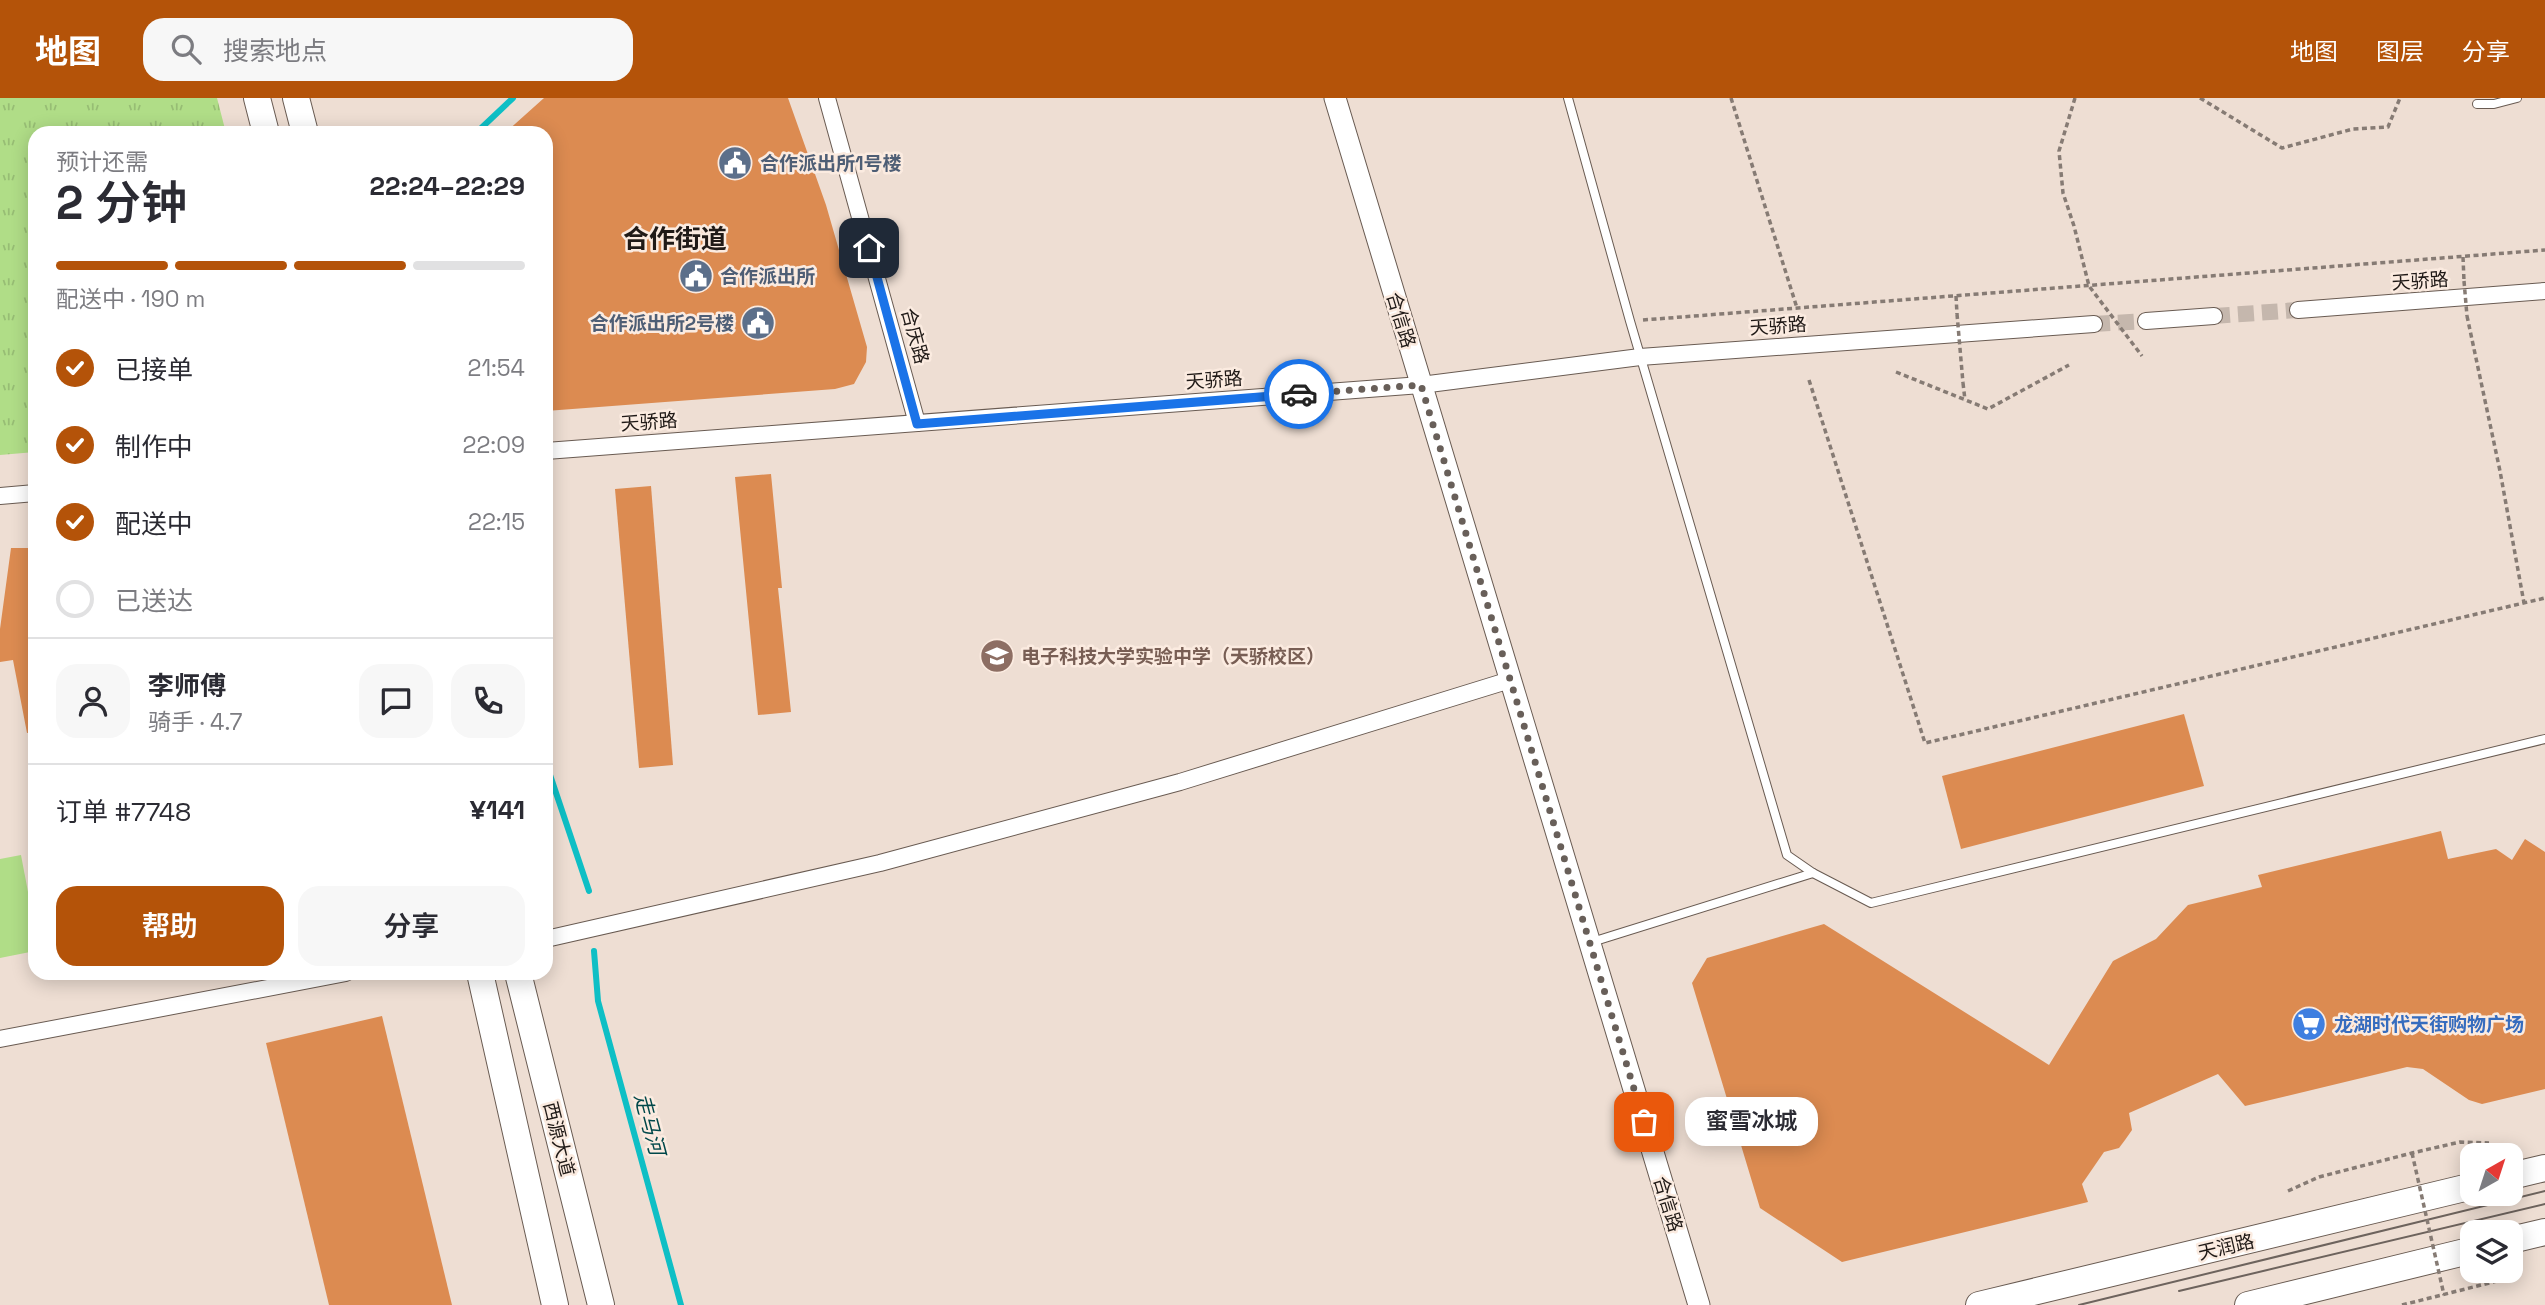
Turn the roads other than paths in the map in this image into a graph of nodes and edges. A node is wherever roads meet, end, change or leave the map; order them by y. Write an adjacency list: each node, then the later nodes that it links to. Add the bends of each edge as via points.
1 (257, 98): 8 (main road)
2 (296, 98): 9 (main road)
3 (828, 98): 17 (street, 合庆路)
4 (1335, 98): 16 (street, 合信路)
5 (1568, 98): 15 (lane)
6 (2517, 98): 7 (lane)
7 (2477, 104)
8 (264, 126)
9 (303, 126)
10 (2545, 291): 11 (street, 天骄路)
11 (2298, 310)
12 (2214, 316): 13 (street)
13 (2146, 321)
14 (2094, 324): 15 (street, 天骄路)
15 (1640, 357): 16 (street, 天骄路); 23 (lane, via 1787,855)
16 (1421, 385): 17 (street, 天骄路); 21 (street, 合信路)
17 (917, 424): 18 (street, 天骄路)
18 (553, 450)
19 (28, 494): 20 (street)
20 (0, 496)
21 (1510, 680): 24 (street, via 1180,782 880,863); 25 (street, 合信路)
22 (2545, 739): 23 (lane, via 1871,903)
23 (1813, 873): 25 (lane)
24 (553, 937)
25 (1590, 943): 38 (street, 合信路)
26 (309, 980): 29 (street)
27 (482, 980): 36 (main road, 西源大道)
28 (519, 980): 37 (main road, 西源大道)
29 (0, 1039)
30 (2545, 1168): 31 (main road)
31 (2524, 1173)
32 (2460, 1189): 39 (main road, 天润路)
33 (2545, 1232): 34 (main road)
34 (2523, 1237)
35 (2460, 1253): 40 (main road)
36 (555, 1305)
37 (601, 1305)
38 (1699, 1305)
39 (1979, 1305)
40 (2248, 1305)

